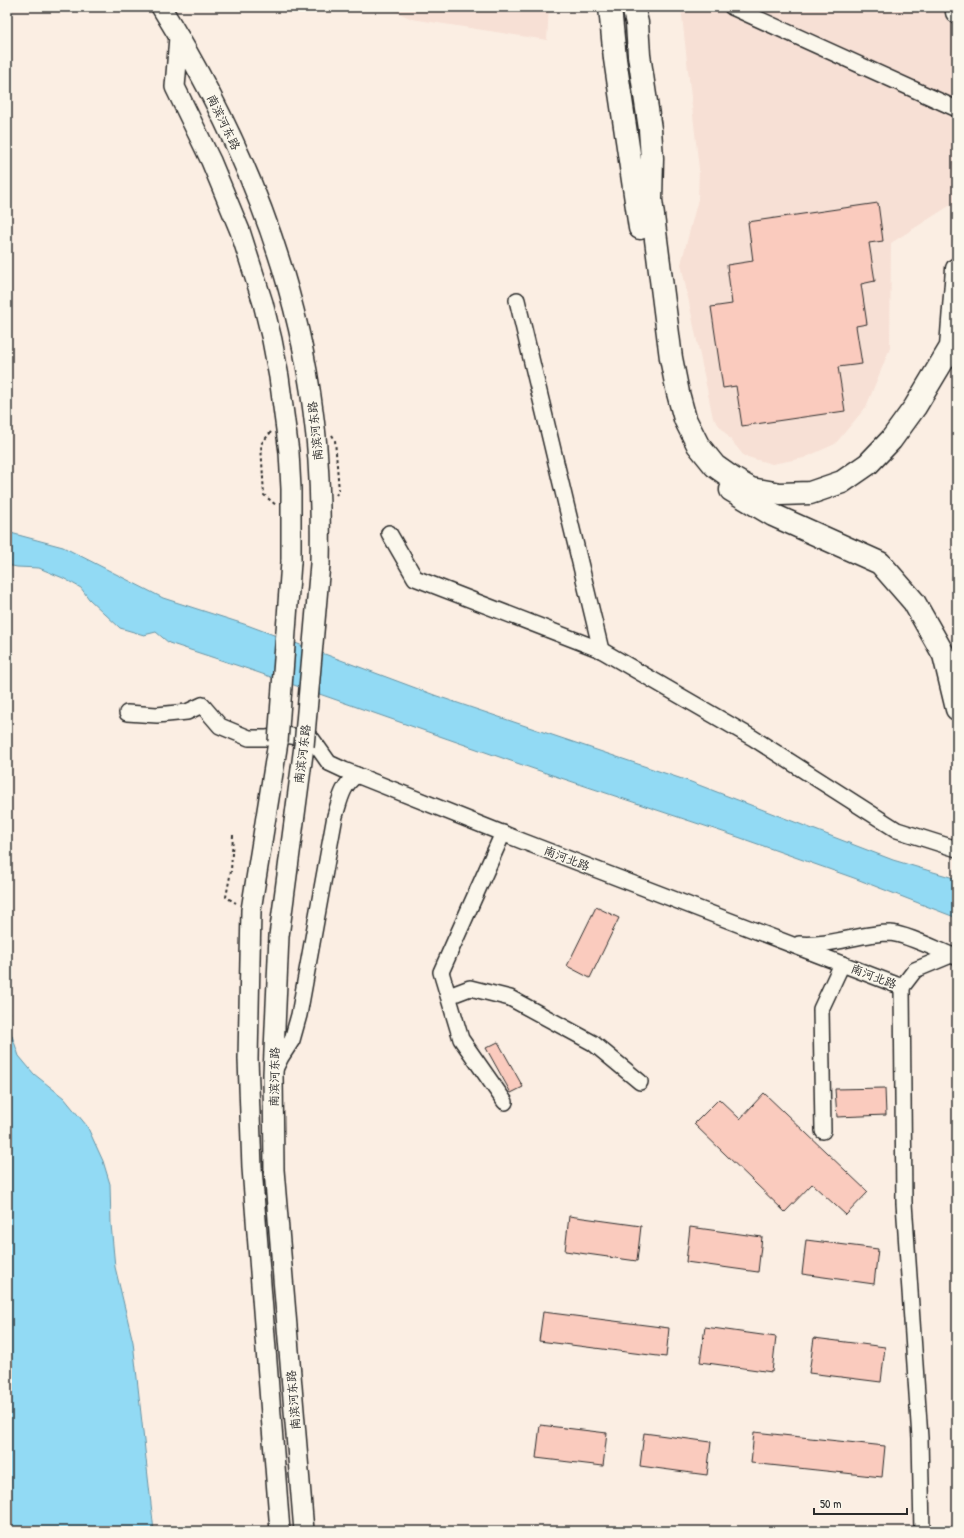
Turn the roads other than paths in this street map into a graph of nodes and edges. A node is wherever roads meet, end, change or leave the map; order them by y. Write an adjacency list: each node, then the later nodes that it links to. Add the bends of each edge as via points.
1 (161, 7): 7 (main road, 南滨河东路)
2 (610, 7): 13 (highway, via 615,59 661,375 668,412 677,439 701,465 734,493 773,515 880,563 914,602 944,655)
3 (633, 7): 9 (highway, via 650,129 651,200 671,358 685,419 698,445 715,466 751,489 780,494 810,493 842,482 868,464 891,440 915,407 951,347)
4 (732, 7): 8 (street)
5 (957, 7): 6 (highway)
6 (957, 12)
7 (179, 37): 23 (main road, 南滨河东路, bridge, via 219,111 253,185 277,251 291,296 313,410 320,488 320,564 304,746 279,936); 27 (main road, 南滨河东路, bridge, via 175,87 226,196 263,303 285,414 289,452 291,562 278,742 251,910 248,1059 252,1168)
8 (957, 109)
9 (957, 269)
10 (517, 300): 12 (street)
11 (389, 533): 12 (street, via 415,578)
12 (601, 650): 17 (street, via 753,738 897,830)
13 (957, 709)
14 (127, 713): 15 (street, 南河北路, via 156,715 187,712 202,705 220,726 249,738 285,736 312,739 329,763)
15 (350, 772): 16 (street, 南河北路); 23 (street, via 335,816 305,988 292,1040)
16 (503, 833): 18 (street, 南河北路); 22 (street, via 442,972)
17 (957, 849)
18 (791, 944): 19 (street, 南河北路, via 815,944 891,933); 20 (street, 南河北路)
19 (954, 956): 21 (street, 南河北路, via 914,970)
20 (842, 964): 21 (street, 南河北路); 26 (street, via 821,1009)
21 (902, 987): 29 (street, via 904,1203 920,1438)
22 (449, 996): 24 (street, via 470,988 510,998 593,1043); 25 (street, via 461,1039)
23 (273, 1074): 28 (main road, 南滨河东路, via 274,1170)
24 (640, 1082)
25 (505, 1102)
26 (823, 1131)
27 (280, 1531)
28 (304, 1531)
29 (922, 1531)

